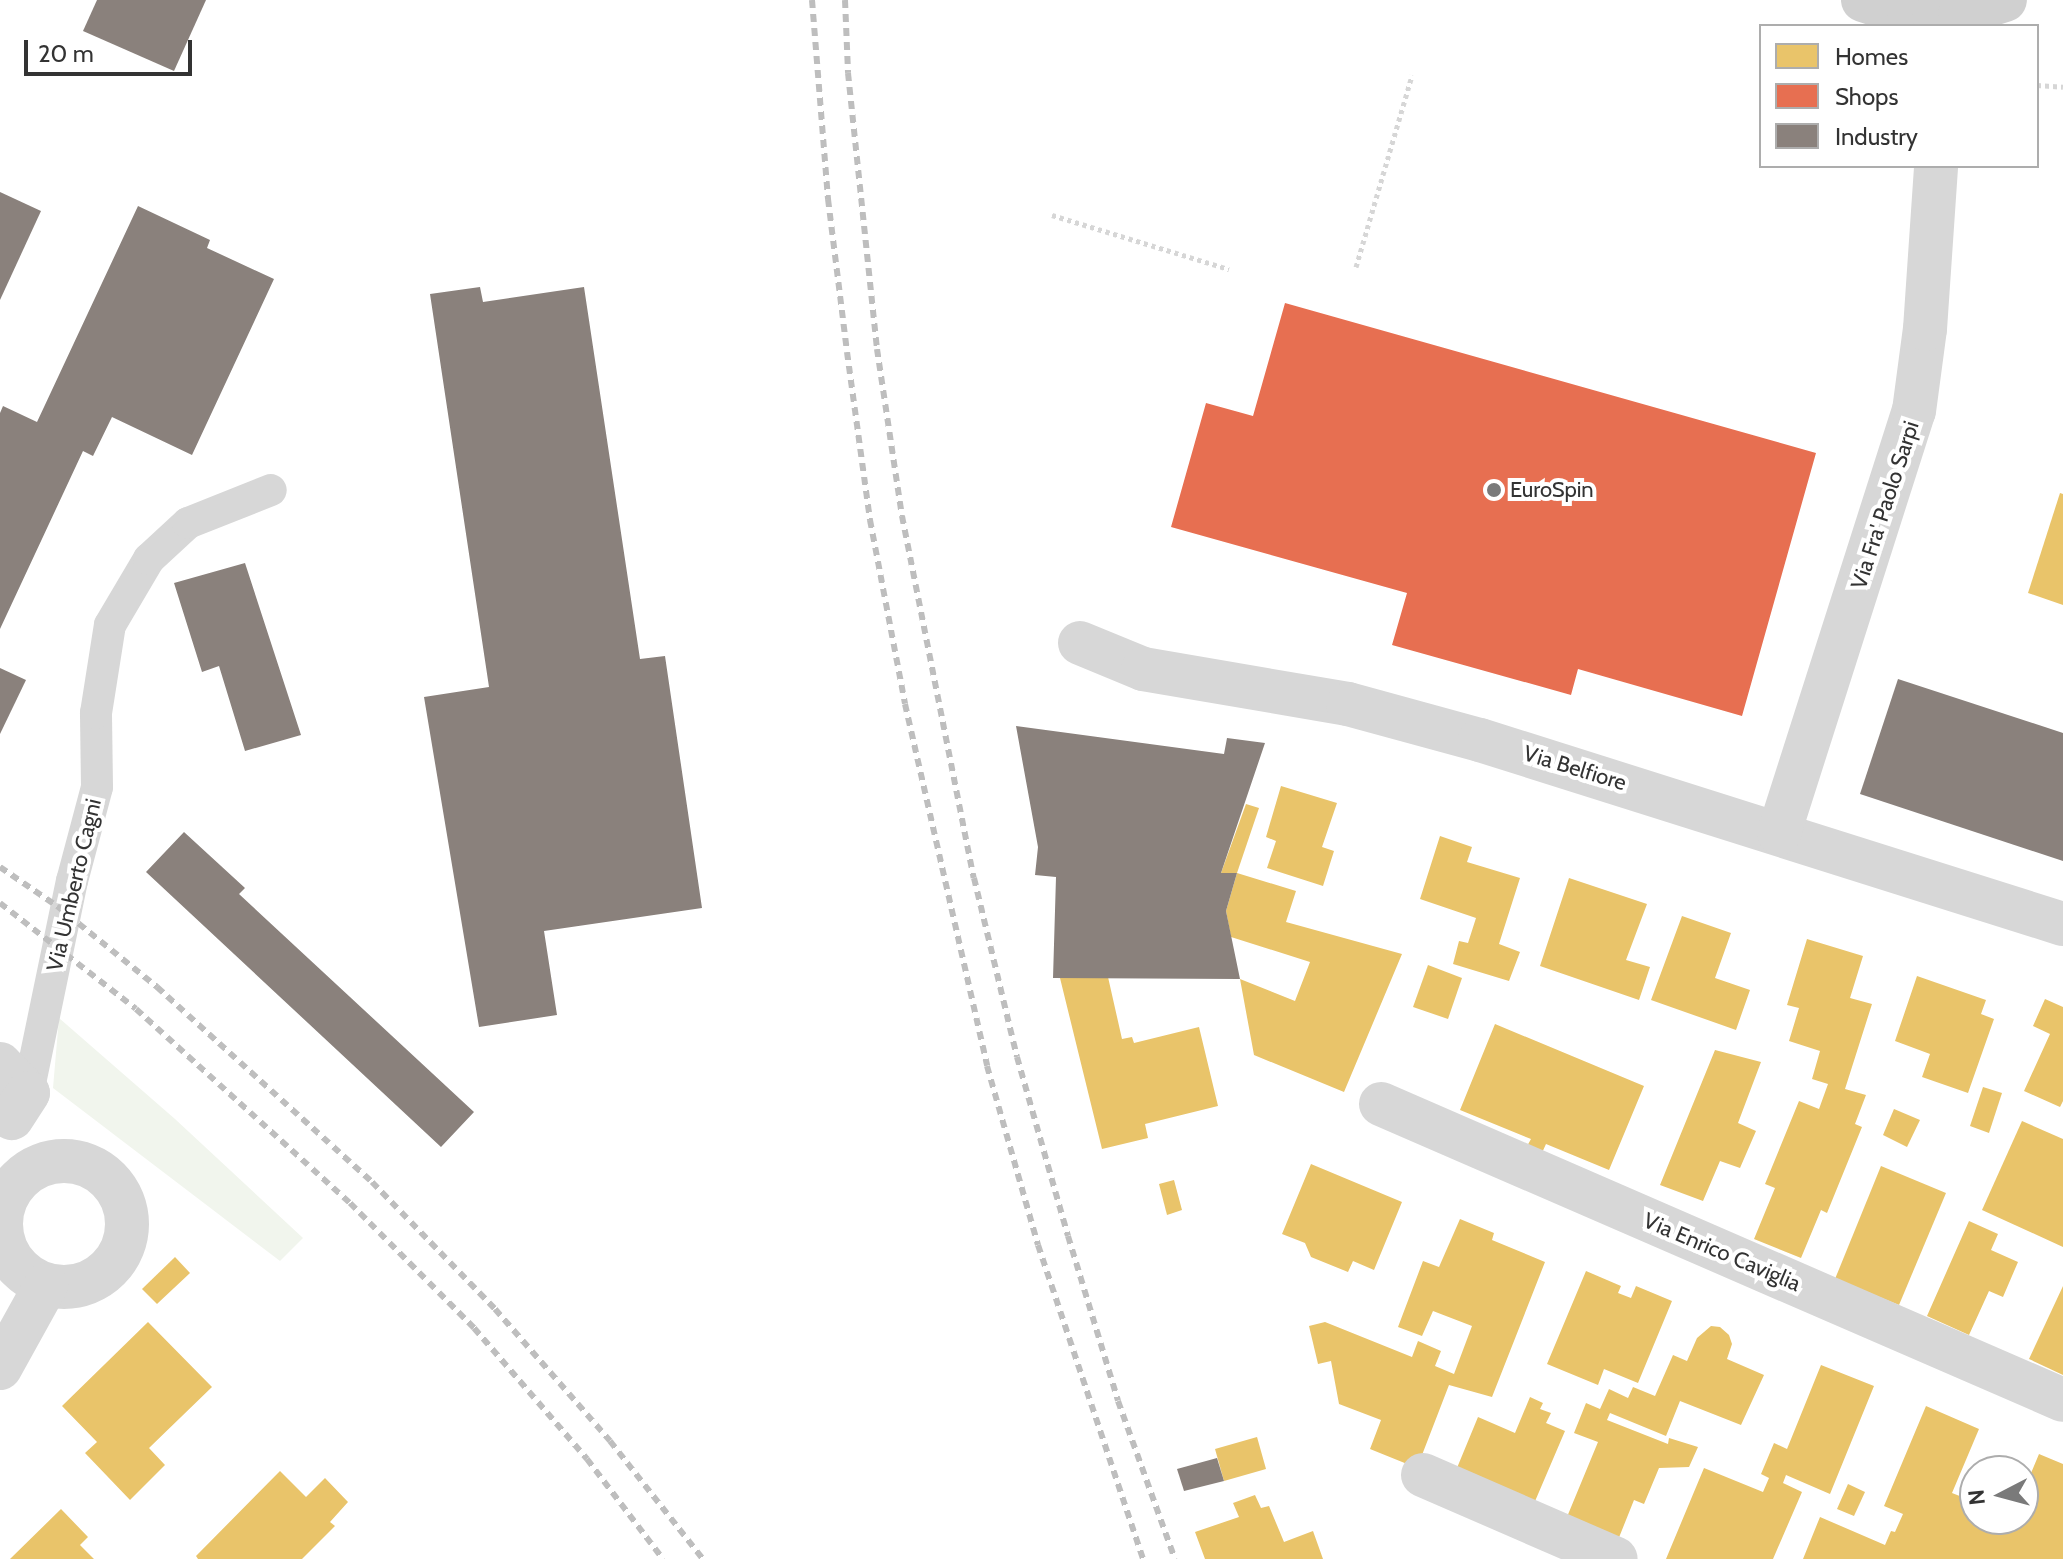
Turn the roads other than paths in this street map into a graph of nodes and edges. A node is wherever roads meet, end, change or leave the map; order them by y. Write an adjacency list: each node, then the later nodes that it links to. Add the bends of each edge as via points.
1 (1995, 8): 2 (main road, via 1934,16)
2 (1878, 10)
3 (1936, 168): 6 (street, Via Fra' Paolo Sarpi, via 1916,403)
4 (271, 490): 8 (lane, Via Umberto Cagni, via 188,523 149,559 110,625 96,713 97,787)
5 (1080, 643): 6 (street, Via Belfiore, via 1143,669 1348,704)
6 (1779, 833): 7 (street, Via Belfiore)
7 (2063, 924)
8 (10, 1097): 10 (street)
9 (1381, 1104): 13 (street, Via Enrico Caviglia)
10 (37, 1165): 11 (street, via 10,1190 1,1211 1,1233 8,1254 22,1271); 11 (street, via 66,1160 88,1165 120,1194 127,1215 118,1257 103,1274 83,1284)
11 (46, 1285): 12 (street)
12 (0, 1368)
13 (2063, 1400)
14 (1423, 1475): 15 (street)
15 (1616, 1559)

